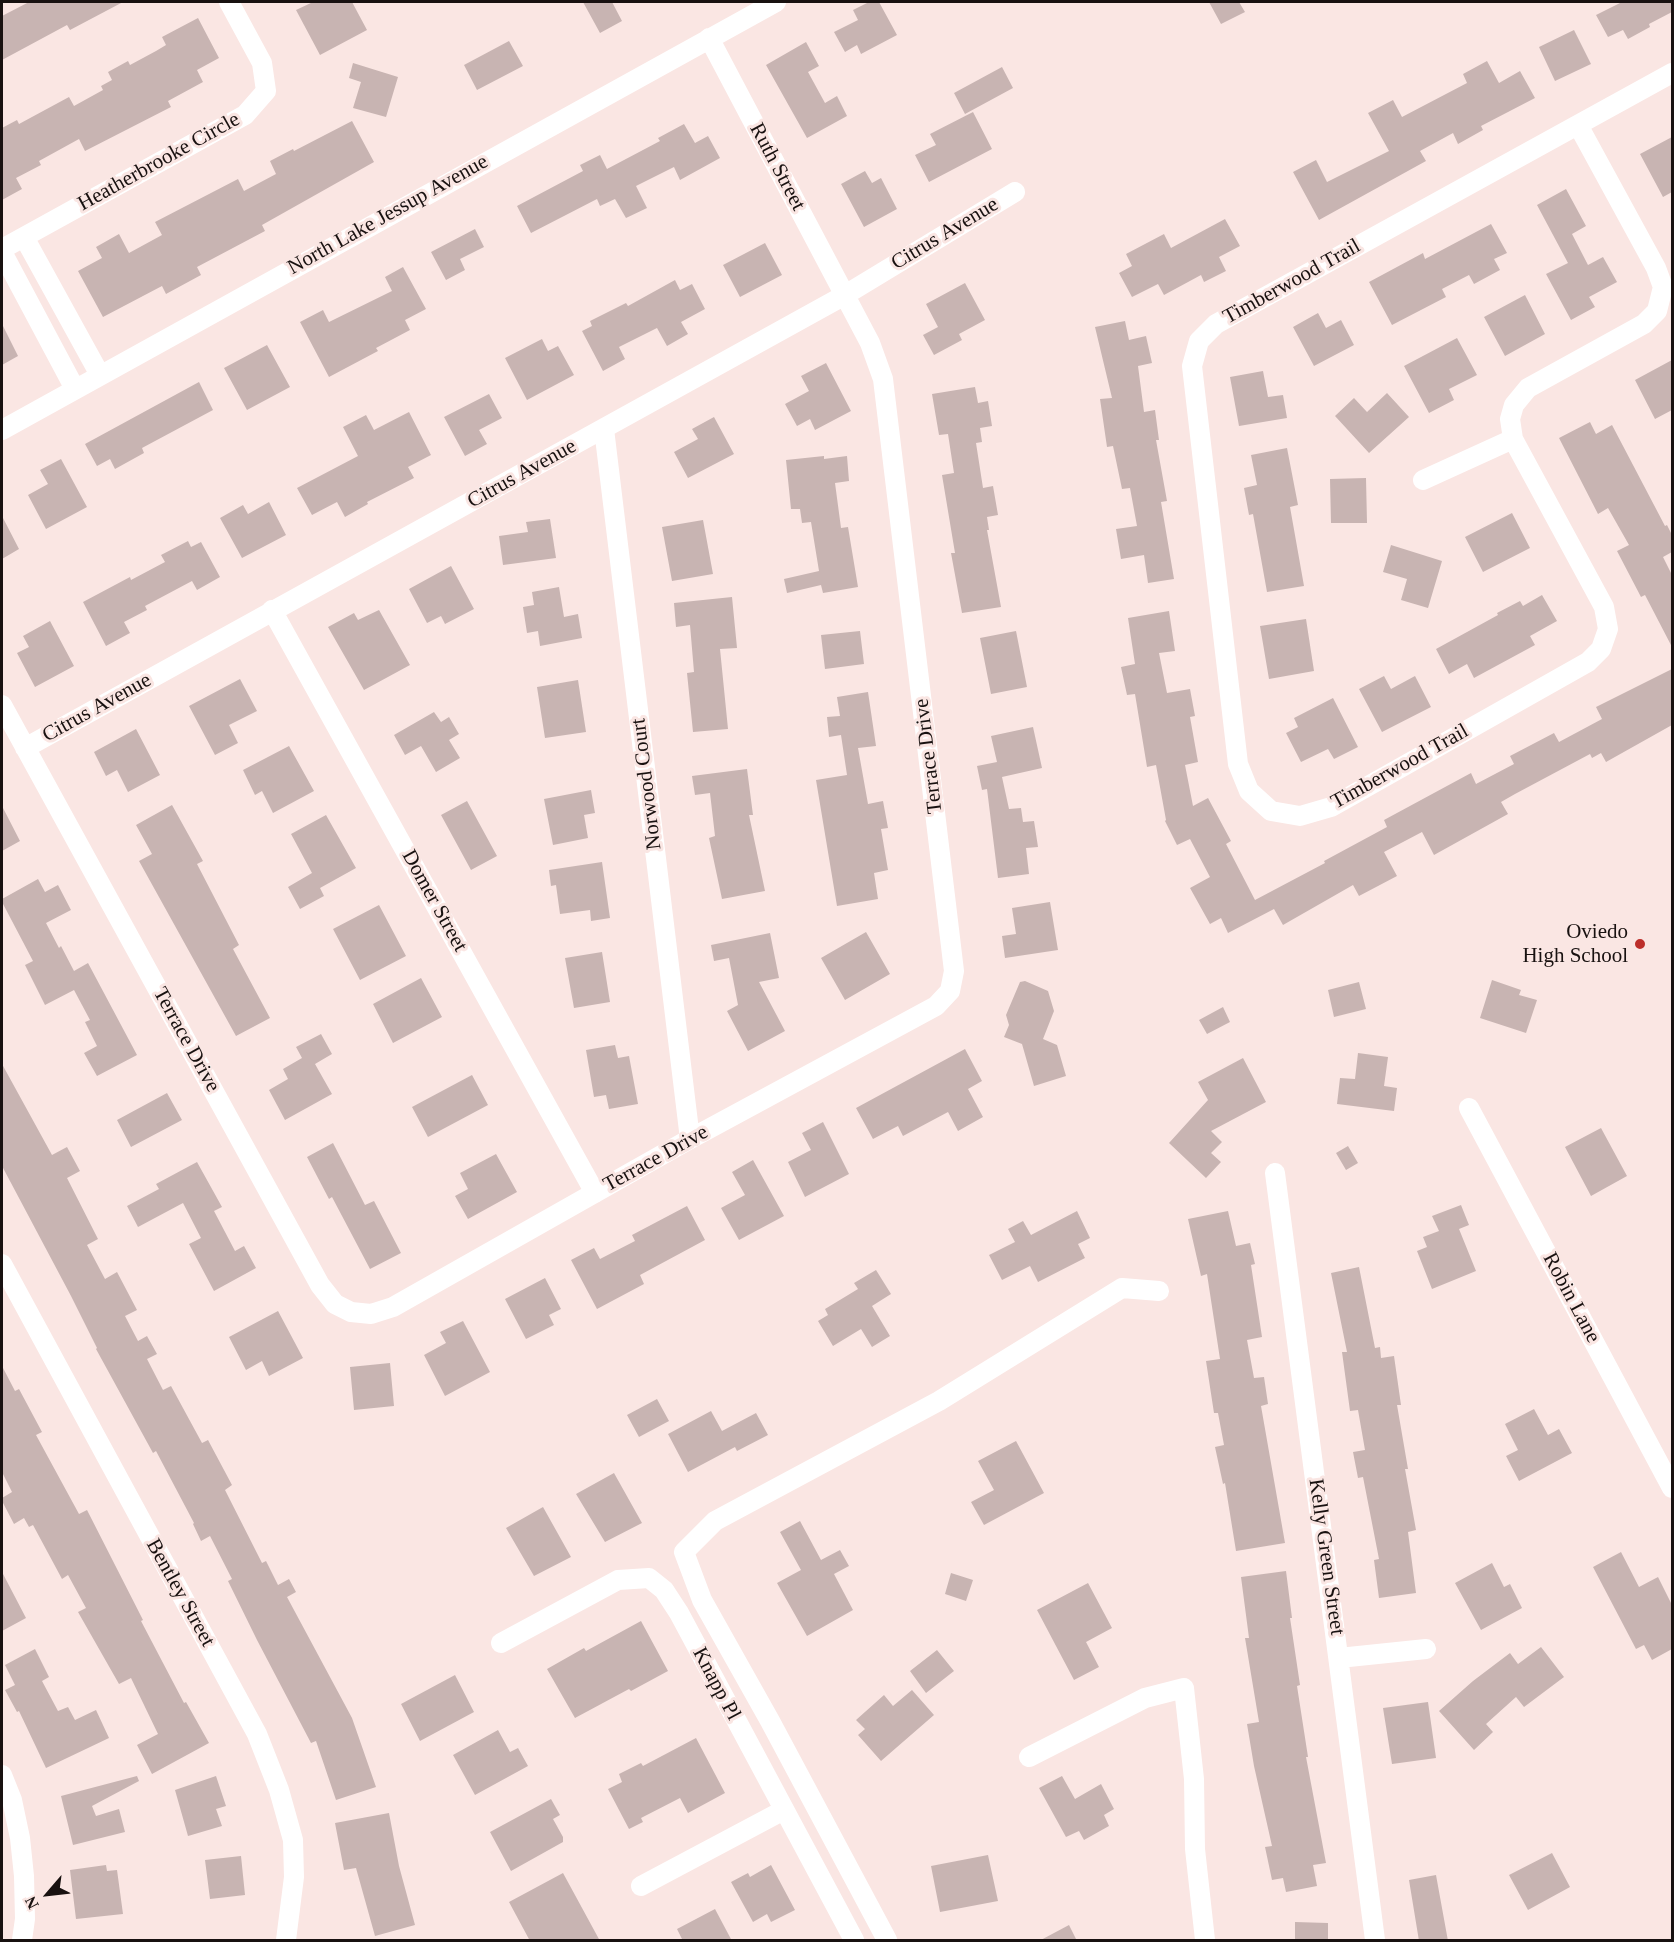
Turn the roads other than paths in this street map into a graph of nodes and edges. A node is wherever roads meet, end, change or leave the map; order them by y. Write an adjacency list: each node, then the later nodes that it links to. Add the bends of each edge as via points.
1 (228, 2): 7 (street, Heatherbrooke Circle, via 262,63 266,91 245,115)
2 (776, 2): 3 (street, North Lake Jessup Avenue)
3 (708, 39): 9 (street, Ruth Street); 12 (street, North Lake Jessup Avenue)
4 (1672, 73): 5 (street, Timberwood Trail)
5 (1578, 125): 16 (street, Timberwood Trail, via 1663,287 1658,311 1644,324 1528,388 1514,405 1510,418); 16 (street, Timberwood Trail, via 1216,324 1199,341 1192,366 1238,764 1249,791 1270,811 1300,816 1330,807 1588,662 1601,649 1608,629 1605,607)
6 (1015, 192): 9 (street, Citrus Avenue)
7 (24, 237): 8 (street, Heatherbrooke Circle); 10 (street)
8 (2, 251): 11 (street, Heatherbrooke Circle)
9 (845, 295): 14 (street, Citrus Avenue); 22 (street, Terrace Drive, via 870,342 883,379 954,971 950,990 936,1006)
10 (58, 300): 11 (street); 12 (street)
11 (34, 313): 13 (street, Heatherbrooke Circle)
12 (100, 375): 13 (street, North Lake Jessup Avenue)
13 (75, 389): 15 (street, North Lake Jessup Avenue)
14 (604, 429): 18 (street, Citrus Avenue); 22 (street, Norwood Court)
15 (2, 430)
16 (1514, 439): 17 (street)
17 (1423, 480)
18 (272, 610): 20 (street, Citrus Avenue); 24 (street, Domer Street)
19 (2, 705): 20 (street, Terrace Drive)
20 (25, 748): 24 (street, Terrace Drive, via 320,1285 335,1304 351,1312 371,1314 393,1307)
21 (1469, 1108): 27 (street, Robin Lane)
22 (690, 1139): 24 (street, Terrace Drive)
23 (1275, 1173): 30 (street, Kelly Green Street)
24 (595, 1192)
25 (2, 1264): 36 (street, Bentley Street, via 257,1734 293,1840 294,1877)
26 (1159, 1291): 38 (street, via 1122,1288 939,1401 715,1521 684,1552 702,1600)
27 (1672, 1488)
28 (501, 1643): 33 (street, Knapp Pl, via 618,1580 649,1578 664,1590 679,1613)
29 (1426, 1649): 30 (street)
30 (1339, 1658): 40 (street, Kelly Green Street)
31 (1029, 1757): 39 (street, via 1145,1698 1184,1688)
32 (2, 1775): 35 (street, via 20,1838 25,1919)
33 (784, 1810): 34 (street); 37 (street, Knapp Pl)
34 (641, 1886)
35 (22, 1941)
36 (286, 1941)
37 (854, 1941)
38 (887, 1941)
39 (1205, 1941)
40 (1375, 1941)

